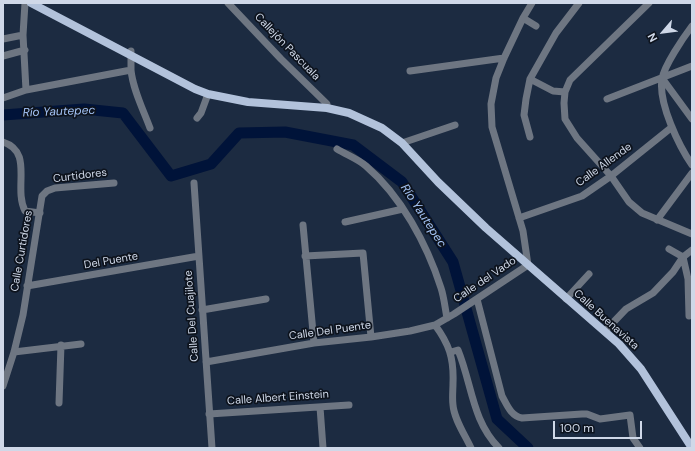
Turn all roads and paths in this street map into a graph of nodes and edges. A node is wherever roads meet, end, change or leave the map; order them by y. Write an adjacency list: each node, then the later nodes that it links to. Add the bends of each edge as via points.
1 (25, 3): 12 (street)
2 (31, 3): 8 (main road)
3 (39, 3): 8 (main road)
4 (228, 3): 30 (street, Callejón Pascuala)
5 (532, 3): 9 (street)
6 (579, 3): 22 (street, via 556,33)
7 (648, 3): 25 (street, via 570,80)
8 (60, 17): 15 (main road)
9 (523, 18): 10 (street); 17 (street)
10 (536, 26)
11 (692, 26): 21 (street)
12 (23, 35): 13 (street); 14 (street)
13 (3, 39)
14 (25, 50): 16 (street); 24 (street)
15 (130, 53): 19 (street); 23 (main road)
16 (3, 56)
17 (504, 58): 20 (street); 48 (street, via 496,78 491,104 492,127)
18 (692, 66): 21 (street)
19 (131, 70): 24 (street); 35 (street, via 134,86)
20 (410, 71)
21 (662, 78): 29 (street); 32 (street); 34 (street, via 661,93)
22 (530, 79): 25 (street, via 553,91); 36 (street, via 524,115)
23 (196, 87): 26 (main road); 28 (main road)
24 (26, 90): 27 (street)
25 (565, 92): 42 (street, via 565,119 577,138)
26 (208, 94): 28 (main road); 31 (street)
27 (3, 98)
28 (234, 98): 30 (main road, Calle Buenavista)
29 (607, 100)
30 (327, 106): 38 (main road, Calle Buenavista, via 384,127)
31 (197, 118)
32 (692, 119)
33 (455, 125): 38 (street)
34 (672, 127): 40 (street, via 682,151); 42 (street, Calle Allende)
35 (150, 128)
36 (530, 136)
37 (3, 142): 47 (street, via 17,151 21,158 21,196 25,211)
38 (404, 142): 58 (main road, Calle Buenavista, via 489,226 502,243)
39 (337, 150): 46 (street, via 365,165 390,188)
40 (692, 165)
41 (692, 173): 49 (street)
42 (611, 176): 48 (street, Calle Allende, via 582,196); 49 (street, via 629,202 642,213)
43 (114, 182): 45 (street, Curtidores)
44 (194, 183): 55 (street, Calle Del Cuajilote)
45 (47, 191): 47 (street, Calle Curtidores, via 42,196)
46 (403, 209): 50 (street); 65 (street, via 426,250)
47 (40, 213): 60 (street, Calle Curtidores)
48 (519, 218): 58 (street)
49 (657, 220): 52 (street)
50 (345, 222)
51 (303, 225): 56 (street)
52 (692, 234)
53 (668, 249): 57 (street)
54 (692, 250): 57 (street)
55 (198, 256): 60 (street, Del Puente); 64 (street, Calle Del Cuajilote)
56 (306, 256): 69 (street, via 363,253); 70 (street)
57 (683, 257): 66 (street, via 688,279); 68 (street, via 653,293 626,309)
58 (528, 265): 62 (street, Calle del Vado); 63 (main road, Calle Buenavista)
59 (589, 274): 63 (street)
60 (27, 286): 73 (street, Calle Curtidores)
61 (266, 299): 64 (street)
62 (477, 299): 65 (street, Calle del Vado); 85 (street, via 502,396 516,416 522,418 587,414 600,419 630,415 633,438)
63 (566, 299): 68 (main road, Calle Buenavista)
64 (202, 310): 75 (street, Calle Del Cuajilote)
65 (451, 316): 67 (street, Calle Del Puente)
66 (689, 316)
67 (435, 325): 69 (street, Calle Del Puente); 74 (street)
68 (604, 331): 86 (main road, Calle Buenavista, via 642,369)
69 (371, 337): 70 (street, Calle Del Puente)
70 (314, 343): 75 (street, Calle Del Puente)
71 (81, 344): 72 (street)
72 (62, 345): 73 (street); 77 (street)
73 (14, 352): 76 (street, Calle Curtidores)
74 (451, 352): 83 (street, via 452,405); 84 (street, via 458,350 484,429)
75 (206, 362): 80 (street, Calle Del Cuajilote)
76 (3, 386)
77 (60, 403)
78 (349, 405): 79 (street, Calle Albert Einstein)
79 (320, 406): 80 (street, Calle Albert Einstein); 82 (street)
80 (209, 414): 81 (street, Calle Del Cuajilote)
81 (212, 448)
82 (323, 448)
83 (471, 448)
84 (499, 448)
85 (640, 448)
86 (692, 448)

